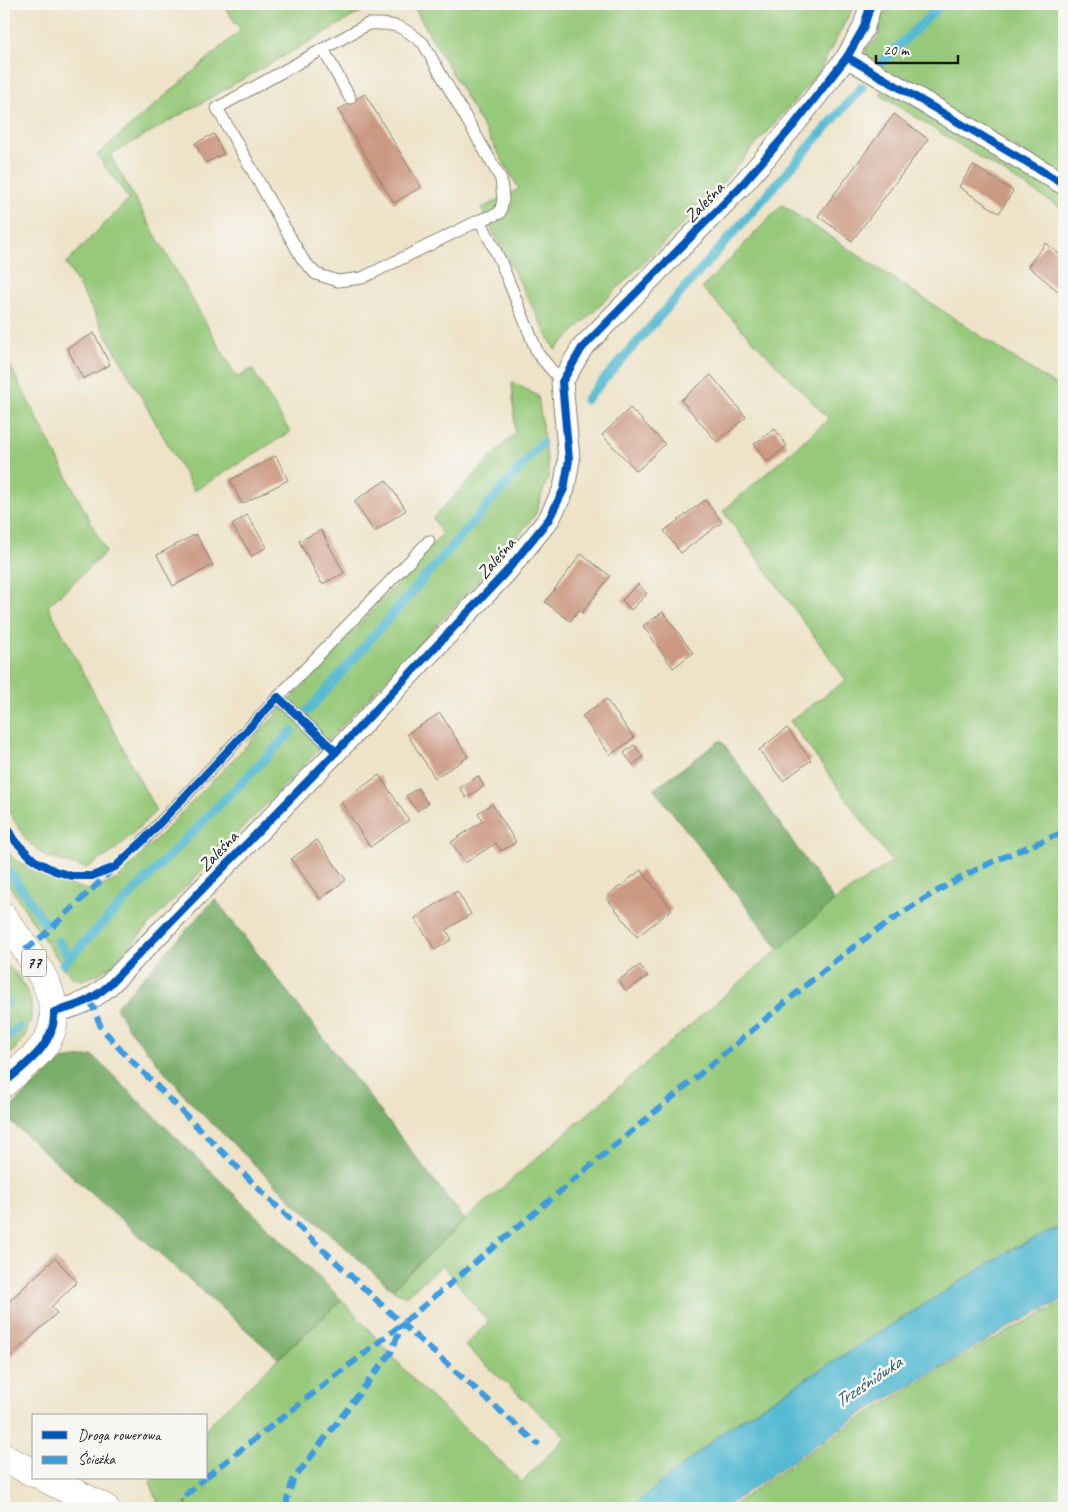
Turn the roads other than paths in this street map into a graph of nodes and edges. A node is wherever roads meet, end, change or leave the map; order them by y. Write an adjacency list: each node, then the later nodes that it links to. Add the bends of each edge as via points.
1 (871, 4): 3 (street, Zaleśna)
2 (322, 49): 4 (lane); 6 (lane, via 368,24 388,23 406,30 423,43 501,179 503,200 500,213); 6 (lane, via 217,108 303,260 316,274 338,281 362,278)
3 (847, 57): 5 (street); 7 (street, Zaleśna, via 740,187 582,348)
4 (350, 98)
5 (1064, 184)
6 (480, 220): 7 (lane, via 538,354)
7 (562, 382): 10 (street, Zaleśna, via 569,460 564,489 548,518 506,572)
8 (429, 541): 9 (lane)
9 (278, 697): 10 (lane); 11 (lane)
10 (336, 752): 13 (street, Zaleśna, via 108,986 90,1000)
11 (143, 842)
12 (4, 918): 13 (main road, 77, via 43,978)
13 (54, 1012): 14 (main road, 77, via 53,1029 45,1044)
14 (4, 1083)
15 (4, 1458): 16 (main road)
16 (32, 1472)
17 (48, 1480): 18 (main road)
18 (105, 1508)

